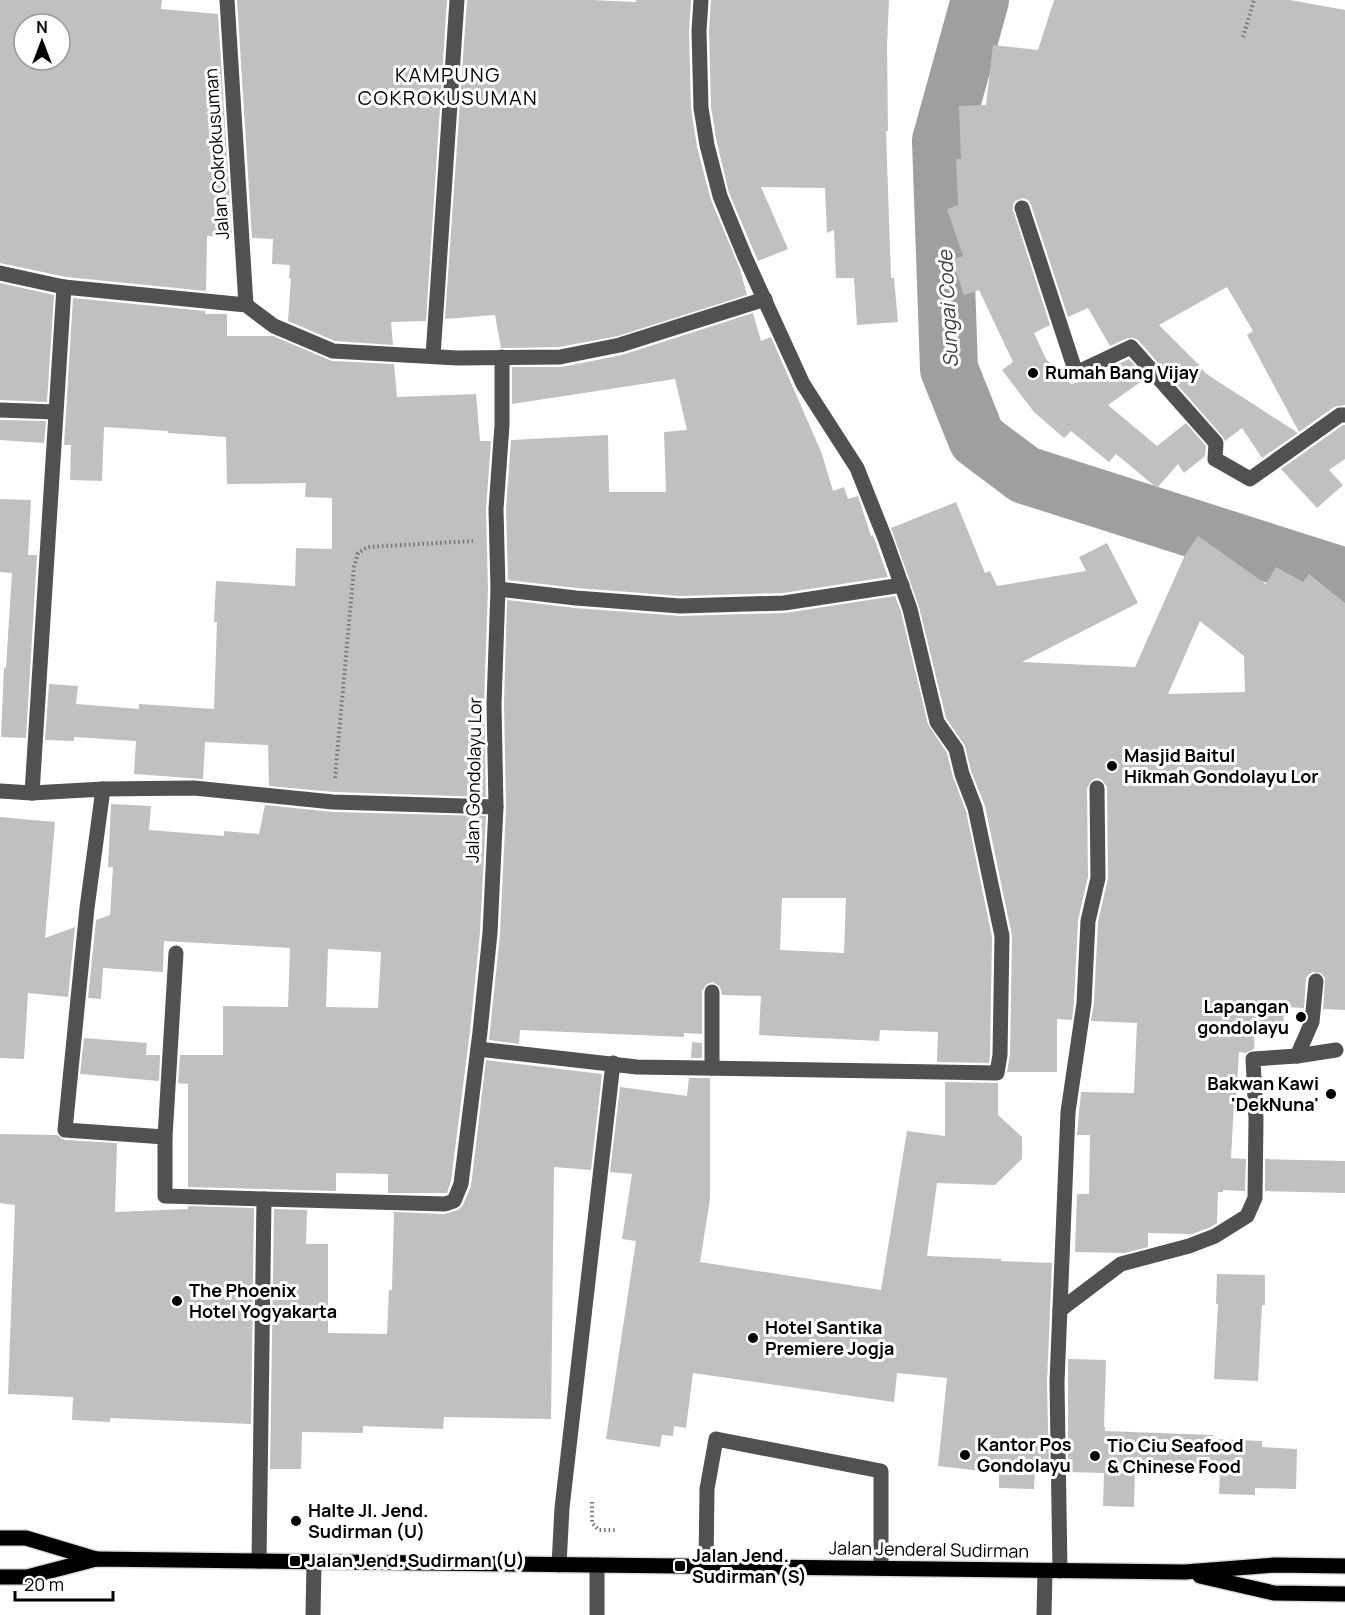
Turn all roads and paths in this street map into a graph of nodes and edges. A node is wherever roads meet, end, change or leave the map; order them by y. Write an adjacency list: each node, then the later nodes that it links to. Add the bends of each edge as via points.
1 (226, 0): 10 (street, Jalan Cokrokusuman)
2 (457, 0): 11 (street)
3 (701, 0): 9 (street, via 701,108 707,145 720,196)
4 (1254, 0): 5 (path)
5 (1243, 37)
6 (1022, 208): 15 (street, via 1076,373 1131,347 1216,443 1215,459 1250,479)
7 (0, 273): 8 (street)
8 (64, 286): 10 (street); 14 (street)
9 (765, 299): 12 (street, via 620,345 560,357); 17 (street, via 803,384 857,468)
10 (246, 305): 11 (street, via 274,326 333,351)
11 (433, 356): 12 (street)
12 (502, 357): 16 (street, Jalan Gondolayu Lor)
13 (0, 410): 14 (street)
14 (56, 412): 22 (street)
15 (1345, 415)
16 (496, 540): 18 (street, Jalan Gondolayu Lor); 23 (path, via 368,547 358,553)
17 (902, 585): 18 (street, via 784,603 680,606); 32 (street, via 938,722 956,749 975,808 998,911 1002,936 997,1073)
18 (498, 589): 24 (street, Jalan Gondolayu Lor)
19 (1097, 788): 35 (street, via 1098,878 1088,921 1084,1002 1068,1112)
20 (103, 789): 22 (street); 23 (street, via 194,788); 33 (street, via 65,1130)
21 (0, 790): 22 (street)
22 (32, 793)
23 (333, 802): 24 (street)
24 (496, 807): 28 (street, Jalan Gondolayu Lor, via 490,933)
25 (176, 953): 33 (street)
26 (1316, 981): 30 (street, via 1312,1023)
27 (712, 992): 32 (street)
28 (478, 1049): 31 (street); 34 (street, Jalan Gondolayu Lor, via 461,1184 454,1201 445,1204)
29 (1336, 1050): 30 (street)
30 (1297, 1056): 35 (street, via 1253,1059 1255,1198 1247,1216 1215,1236 1189,1246 1121,1264)
31 (614, 1063): 32 (street); 42 (street, via 562,1508)
32 (712, 1068)
33 (165, 1137): 34 (street, via 165,1196)
34 (264, 1199): 40 (street)
35 (1060, 1310): 47 (street)
36 (592, 1502): 37 (path, via 592,1523 599,1530)
37 (615, 1530)
38 (0, 1538): 39 (main road, Jalan Jenderal Sudirman, via 26,1538)
39 (96, 1559): 40 (main road, Jalan Jenderal Sudirman); 49 (main road, Jalan Jenderal Sudirman, via 27,1577)
40 (259, 1562): 41 (main road, Jalan Jenderal Sudirman)
41 (314, 1562): 42 (main road, Jalan Jenderal Sudirman); 51 (street)
42 (559, 1565): 43 (main road, Jalan Jenderal Sudirman)
43 (597, 1565): 44 (main road, Jalan Jenderal Sudirman); 52 (street)
44 (705, 1566): 46 (main road, Jalan Jenderal Sudirman); 46 (street, via 707,1489 716,1439 881,1471)
45 (1345, 1566): 48 (main road, Jalan Jenderal Sudirman, via 1274,1565)
46 (881, 1569): 47 (main road, Jalan Jenderal Sudirman)
47 (1052, 1571): 48 (main road, Jalan Jenderal Sudirman); 53 (street)
48 (1185, 1572): 50 (main road, Jalan Jenderal Sudirman, via 1274,1593)
49 (0, 1577)
50 (1345, 1594)
51 (313, 1615)
52 (597, 1615)
53 (1044, 1615)

